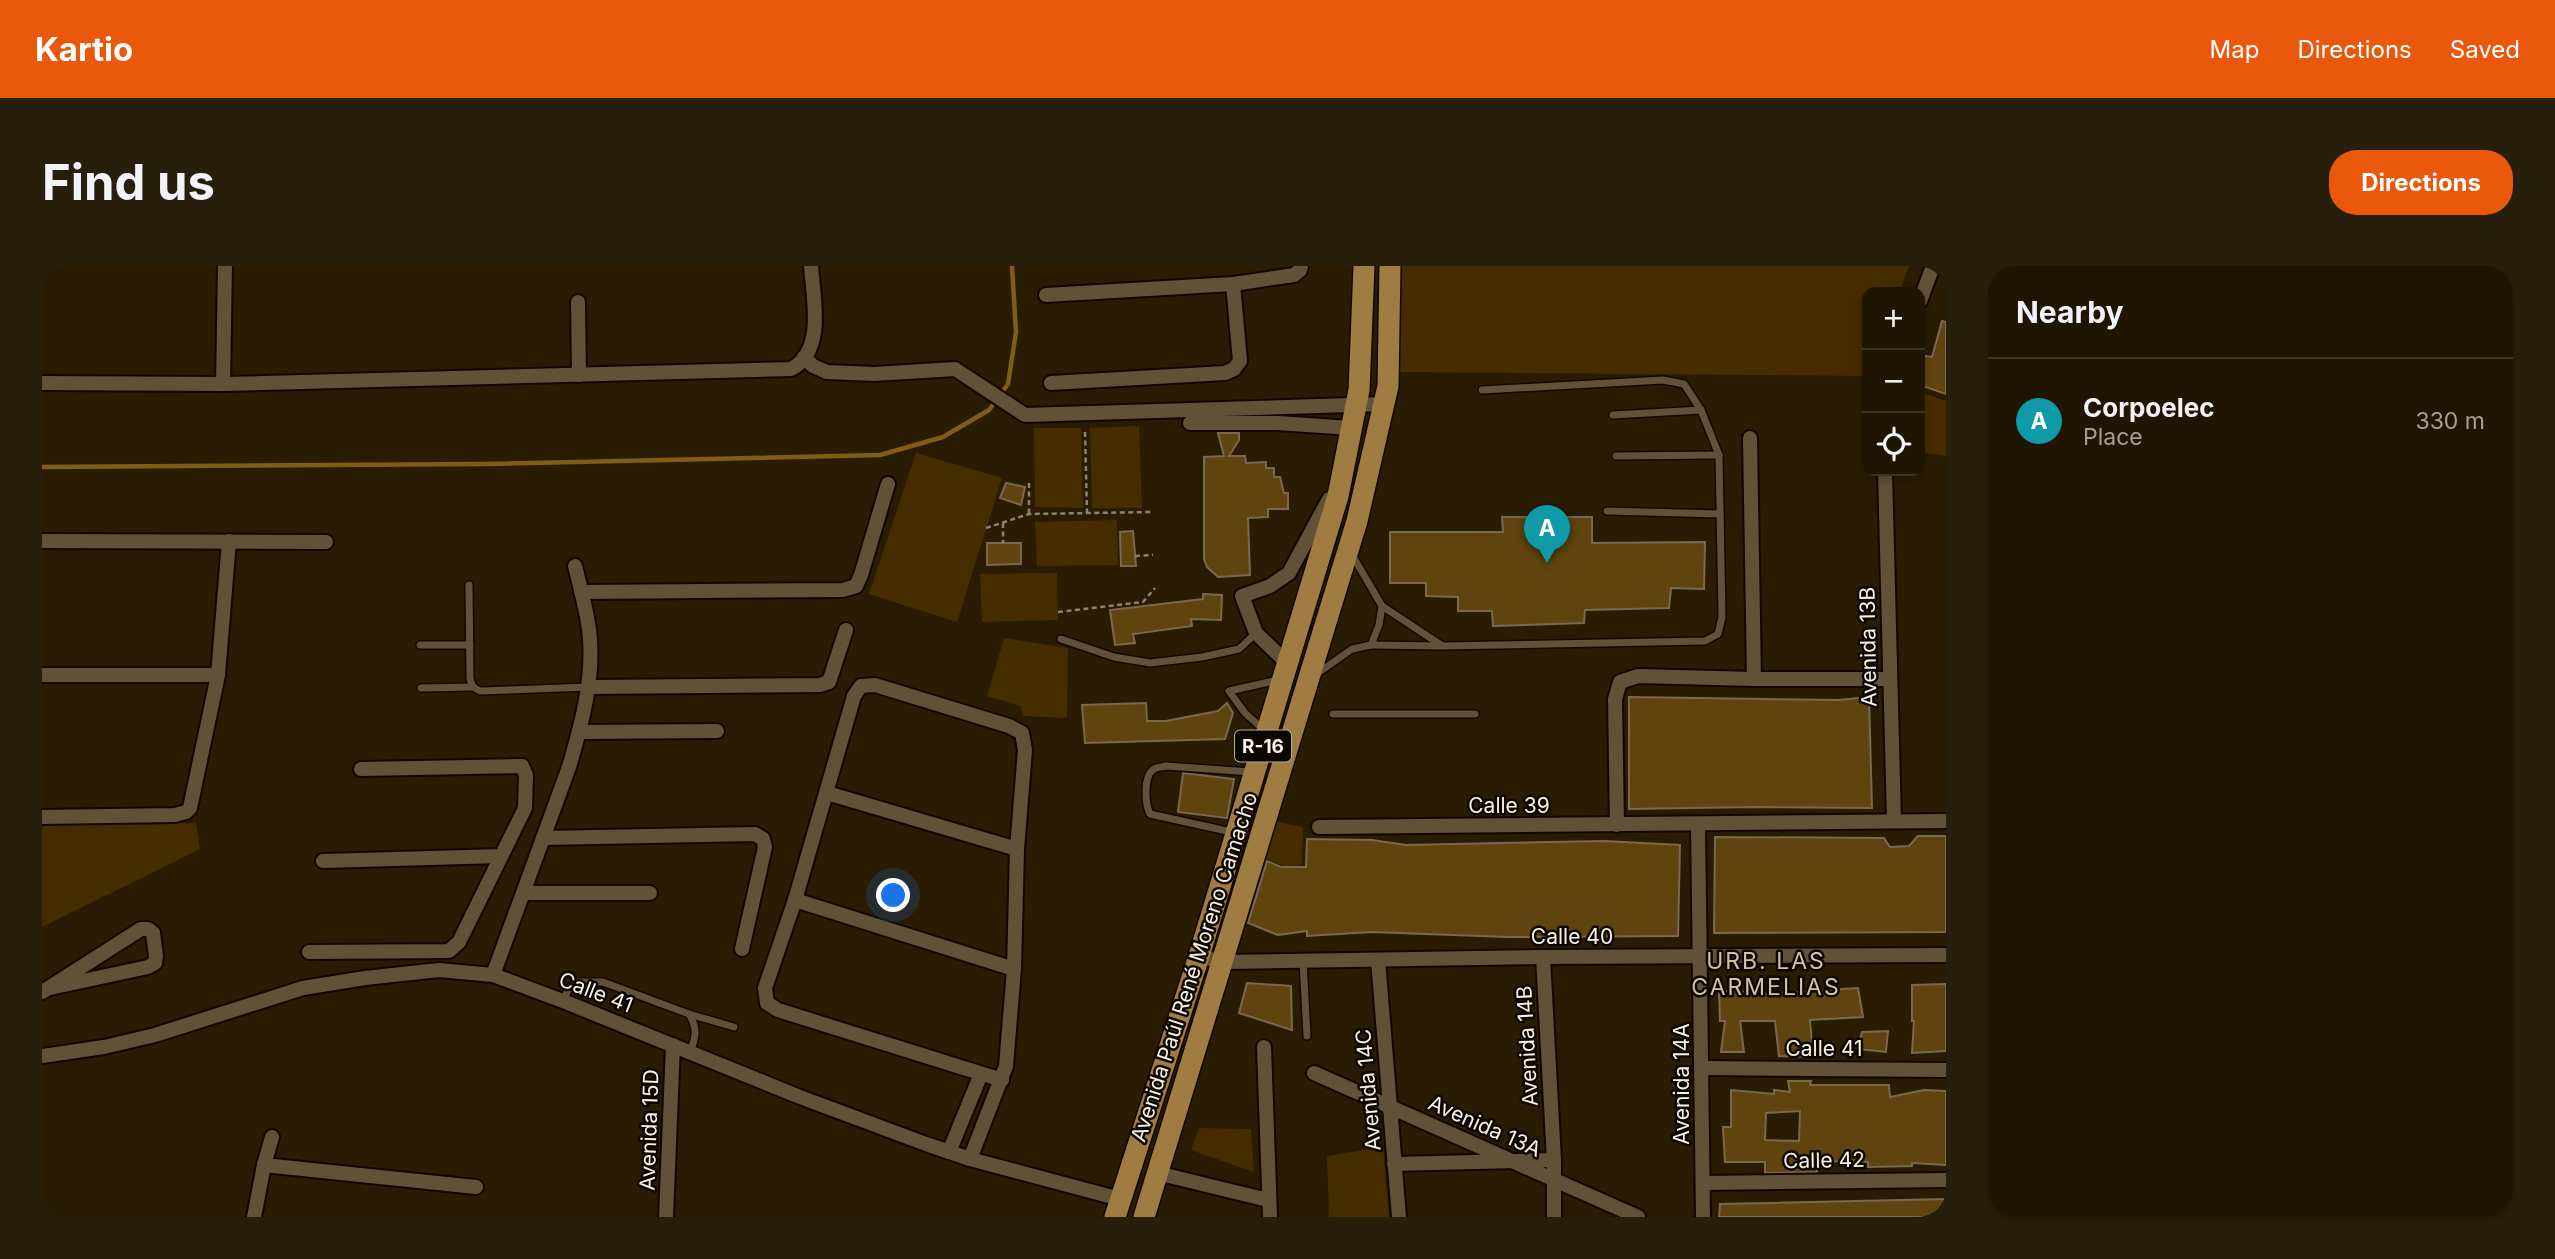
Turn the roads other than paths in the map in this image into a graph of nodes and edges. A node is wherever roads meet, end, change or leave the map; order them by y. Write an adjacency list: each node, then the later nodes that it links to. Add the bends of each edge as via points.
1 (225, 266): 15 (street)
2 (810, 266): 11 (street, via 814,327)
3 (1301, 266): 7 (street, via 1294,275)
4 (1390, 266): 18 (main road, Avenida Paúl René Moreno Camacho / R-16)
5 (1933, 266): 8 (street)
6 (1361, 270): 17 (main road, Avenida Paúl René Moreno Camacho / R-16)
7 (1233, 284): 9 (street); 14 (street, via 1240,361 1234,369)
8 (1925, 288)
9 (1046, 295)
10 (578, 302): 12 (street)
11 (804, 357): 12 (street, via 791,369); 17 (street, via 827,372 955,369 1024,415)
12 (579, 375): 15 (street)
13 (42, 383): 15 (street)
14 (1051, 383)
15 (223, 384)
16 (1482, 390): 19 (lane, via 1663,380 1684,384)
17 (1356, 404): 18 (street); 22 (main road, Avenida Paúl René Moreno Camacho / R-16)
18 (1384, 404): 34 (main road, Avenida Paúl René Moreno Camacho / R-16)
19 (1701, 410): 20 (lane); 24 (lane)
20 (1612, 415)
21 (1190, 423): 22 (street)
22 (1351, 428): 26 (main road, Avenida Paúl René Moreno Camacho / R-16)
23 (1749, 438): 50 (street)
24 (1720, 455): 25 (lane); 30 (lane)
25 (1616, 456)
26 (1342, 472): 40 (street, via 1289,573 1242,596); 46 (main road, Avenida Paúl René Moreno Camacho / R-16)
27 (1885, 476): 51 (street, Avenida 13B)
28 (888, 484): 37 (street, via 856,586 843,590)
29 (1607, 511): 30 (lane)
30 (1720, 514): 45 (lane, via 1722,617 1717,634 1705,641)
31 (42, 541): 32 (street)
32 (229, 541): 33 (street); 48 (street)
33 (326, 542)
34 (1349, 548): 38 (lane); 49 (main road, Avenida Paúl René Moreno Camacho / R-16)
35 (575, 566): 37 (street)
36 (469, 585): 43 (lane)
37 (581, 592): 53 (street, via 589,631)
38 (1382, 606): 44 (lane); 45 (lane)
39 (846, 630): 53 (street, via 829,682 820,685)
40 (1256, 633): 41 (lane, via 1239,649 1150,663 1114,657); 46 (street)
41 (1061, 639)
42 (420, 645): 43 (lane)
43 (470, 645): 52 (lane)
44 (1371, 645): 45 (lane); 49 (lane, via 1352,649)
45 (1442, 646)
46 (1284, 671): 59 (main road, Avenida Paúl René Moreno Camacho / R-16); 59 (lane, via 1229,691)
47 (42, 675): 48 (street)
48 (218, 675): 65 (street, via 188,810 175,815)
49 (1308, 679): 87 (main road, Avenida Paúl René Moreno Camacho / R-16)
50 (1754, 679): 51 (street); 69 (street, via 1638,676 1620,682 1615,699)
51 (1889, 679): 66 (street, Avenida 13B)
52 (473, 687): 53 (lane, via 480,691); 54 (lane)
53 (588, 687): 58 (street)
54 (421, 688)
55 (1333, 714): 56 (lane)
56 (1475, 714)
57 (717, 731): 58 (street)
58 (579, 732): 64 (street)
59 (1266, 732): 61 (main road, Avenida Paúl René Moreno Camacho / R-16)
60 (360, 769): 63 (street, via 522,766)
61 (1255, 772): 71 (main road, Avenida Paúl René Moreno Camacho / R-16); 71 (lane, via 1166,766 1148,776 1146,806 1150,814)
62 (827, 793): 73 (street); 73 (street, via 854,696 861,686 875,685 1022,733 1025,750); 78 (street)
63 (525, 808): 64 (street); 74 (street)
64 (551, 814): 72 (street)
65 (42, 817)
66 (1894, 821): 67 (street, Calle 39); 68 (street, Calle 39)
67 (1946, 821)
68 (1699, 824): 69 (street, Calle 39); 84 (street, Avenida 14A)
69 (1617, 825): 70 (street, Calle 39)
70 (1319, 827)
71 (1236, 833): 82 (main road, Avenida Paúl René Moreno Camacho / R-16)
72 (543, 838): 76 (street); 79 (street, via 755,834 764,839)
73 (1017, 849): 88 (street)
74 (501, 856): 75 (street); 80 (street, via 459,942 449,951)
75 (323, 861)
76 (523, 893): 77 (street); 89 (street)
77 (650, 893)
78 (795, 900): 88 (street); 102 (street, via 765,988 767,1003)
79 (742, 949)
80 (310, 952)
81 (1946, 955): 84 (street, Calle 40)
82 (1199, 956): 87 (street, Calle 40); 115 (main road, Avenida Paúl René Moreno Camacho / R-16)
83 (1543, 957): 84 (street, Calle 40); 85 (street, Calle 40); 107 (street, Avenida 14B)
84 (1701, 957): 99 (street, Avenida 14A)
85 (1378, 960): 86 (street, Calle 40); 109 (street, Avenida 14C)
86 (1303, 961): 87 (street, Calle 40); 94 (lane)
87 (1222, 962): 110 (main road, Avenida Paúl René Moreno Camacho / R-16)
88 (1014, 969): 103 (street)
89 (493, 975): 91 (street, Calle 41); 98 (street, Calle 41, via 439,970 303,988 155,1035)
90 (46, 990): 90 (street, via 141,929 153,933 155,963 148,967)
91 (564, 1001): 92 (lane, via 569,988 578,982 603,982); 95 (street, Calle 41)
92 (689, 1014): 93 (lane); 97 (lane, via 696,1024)
93 (734, 1027)
94 (1307, 1036)
95 (673, 1045): 97 (street, Calle 41); 117 (street, Avenida 15D)
96 (1264, 1048): 114 (street)
97 (690, 1052): 105 (street, Calle 41)
98 (42, 1056)
99 (1701, 1068): 100 (street, Calle 41); 112 (street, Avenida 14A)
100 (1946, 1070)
101 (1314, 1073): 122 (street, Avenida 13A)
102 (981, 1074): 103 (street); 105 (street)
103 (1002, 1080): 106 (street)
104 (272, 1137): 108 (street)
105 (949, 1152): 106 (street, Calle 41)
106 (970, 1159): 115 (street, Calle 41)
107 (1554, 1160): 109 (street); 121 (street, Avenida 14B)
108 (264, 1164): 113 (street); 116 (street)
109 (1394, 1164): 120 (street, Avenida 14C)
110 (1157, 1173): 114 (street); 118 (main road, Avenida Paúl René Moreno Camacho / R-16)
111 (1946, 1180): 112 (street, Calle 42)
112 (1703, 1183): 123 (street, Avenida 14A)
113 (475, 1188)
114 (1268, 1200): 119 (street)
115 (1117, 1208)
116 (254, 1217)
117 (666, 1217)
118 (1144, 1217)
119 (1270, 1217)
120 (1399, 1217)
121 (1554, 1217)
122 (1638, 1217)
123 (1703, 1217)

